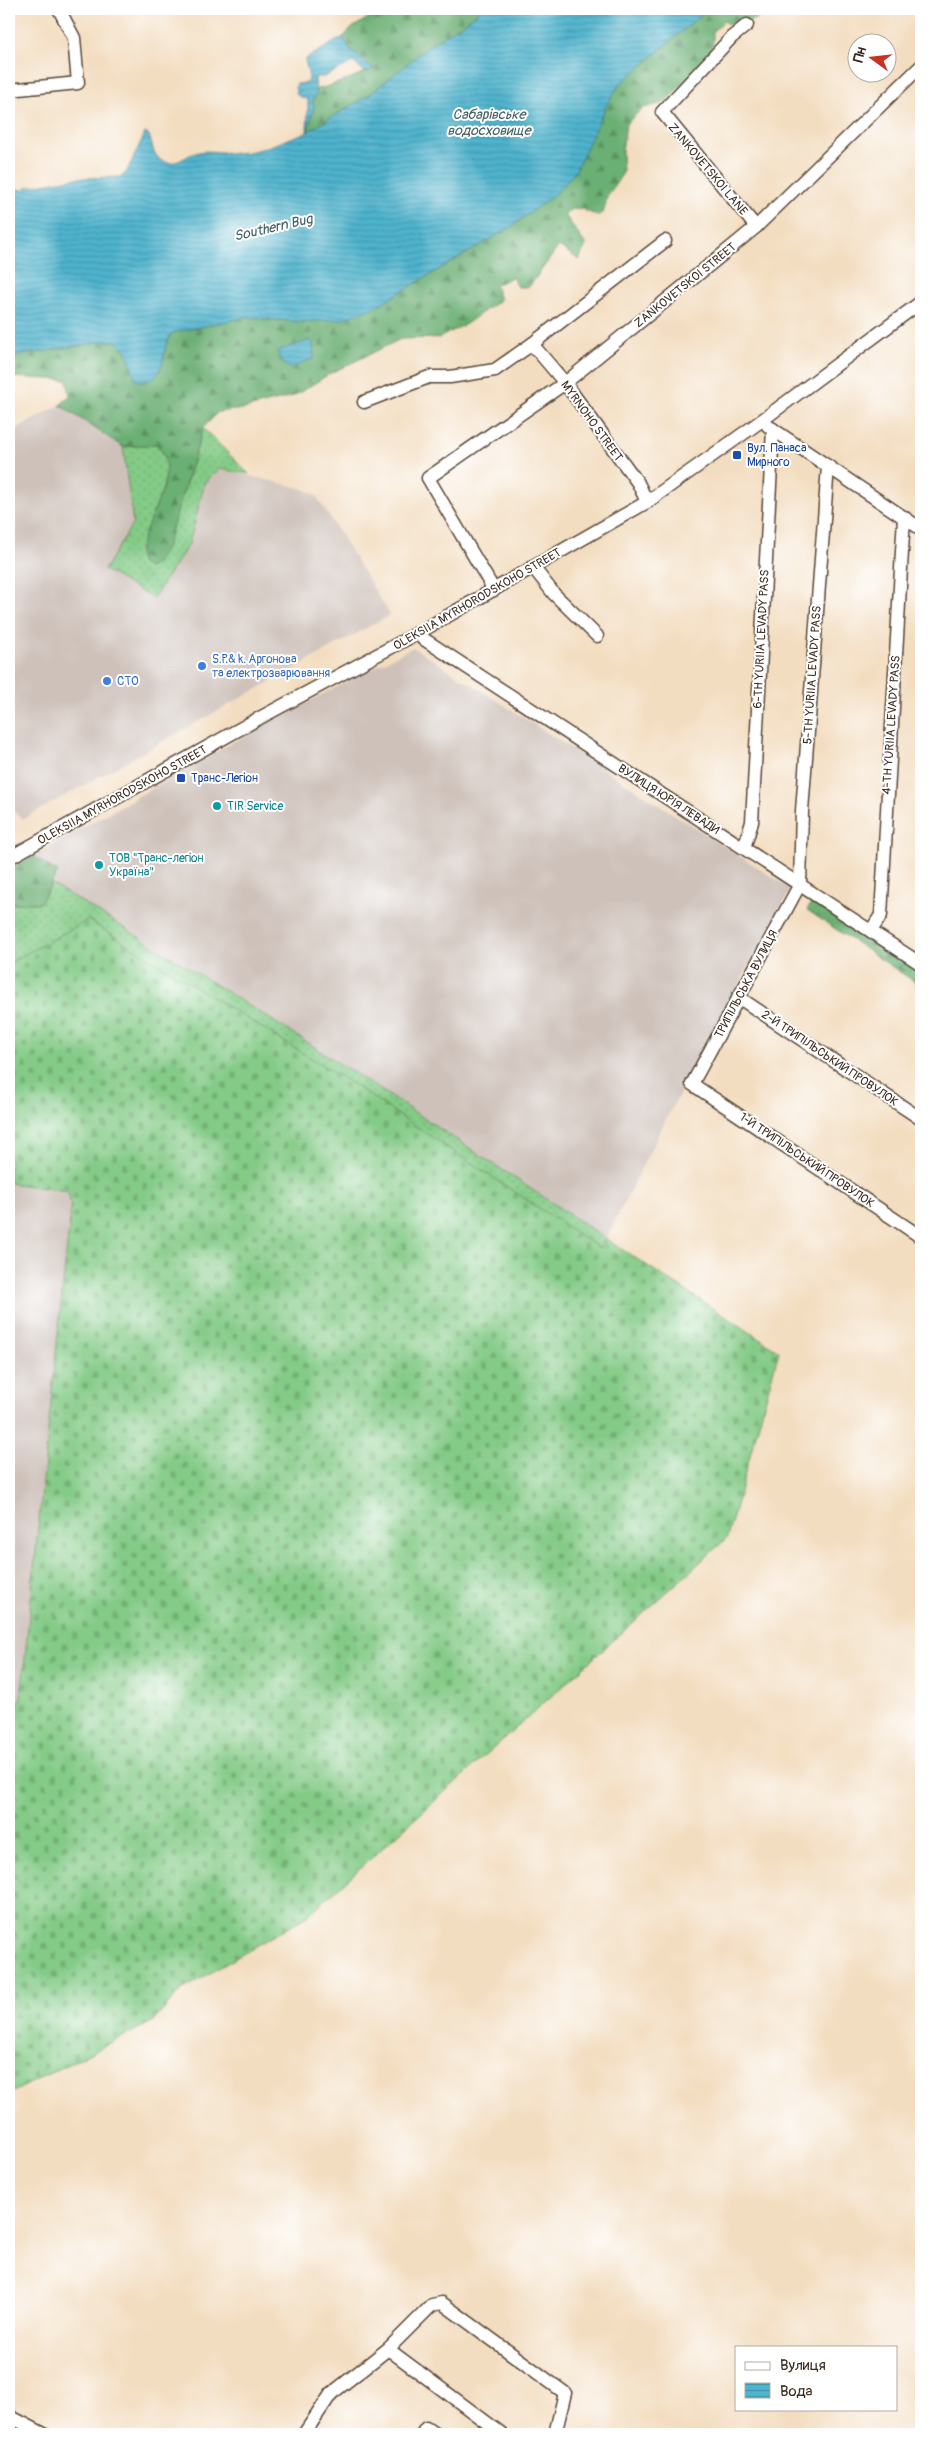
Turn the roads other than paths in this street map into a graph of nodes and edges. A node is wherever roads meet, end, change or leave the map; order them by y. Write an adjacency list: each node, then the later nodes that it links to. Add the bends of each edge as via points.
1 (60, 9): 4 (street, via 74,38 78,83)
2 (747, 25): 5 (street, ZANKOVETSKOI LANE, via 662,112)
3 (921, 66): 5 (street, ZANKOVETSKOI STREET)
4 (9, 90)
5 (756, 227): 9 (street, ZANKOVETSKOI STREET)
6 (665, 241): 8 (street)
7 (921, 302): 11 (street, OLEKSIIA MYRHORODSKOHO STREET)
8 (532, 344): 9 (street, MYRNOHO STREET); 10 (street, via 495,370 429,377)
9 (565, 383): 14 (street, MYRNOHO STREET, via 638,484); 18 (street, ZANKOVETSKOI STREET, via 428,478)
10 (364, 402)
11 (761, 421): 12 (street); 14 (street, OLEKSIIA MYRHORODSKOHO STREET)
12 (773, 429): 13 (street); 21 (street, 6-TH YURIIA LEVADY PASS, via 752,822)
13 (828, 466): 15 (street); 23 (street, 5-TH YURIIA LEVADY PASS, via 802,811)
14 (647, 502): 17 (street, OLEKSIIA MYRHORODSKOHO STREET)
15 (904, 517): 16 (street); 24 (street, 4-TH YURIIA LEVADY PASS, via 881,915)
16 (921, 529)
17 (533, 567): 18 (street, OLEKSIIA MYRHORODSKOHO STREET); 20 (street, via 554,594)
18 (494, 590): 19 (street, OLEKSIIA MYRHORODSKOHO STREET)
19 (416, 634): 21 (street, ВУЛИЦЯ ЮРІЯ ЛЕВАДИ); 22 (street, OLEKSIIA MYRHORODSKOHO STREET)
20 (597, 636)
21 (744, 848): 23 (street, ВУЛИЦЯ ЮРІЯ ЛЕВАДИ)
22 (9, 858)
23 (800, 884): 24 (street, ВУЛИЦЯ ЮРІЯ ЛЕВАДИ); 26 (street, ТРИПІЛЬСЬКА ВУЛИЦЯ)
24 (871, 931): 25 (street, ВУЛИЦЯ ЮРІЯ ЛЕВАДИ)
25 (921, 964)
26 (738, 997): 27 (street, ТРИПІЛЬСЬКА ВУЛИЦЯ); 28 (street, 2-Й ТРИПІЛЬСЬКИЙ ПРОВУЛОК)
27 (692, 1084): 29 (street, 1-Й ТРИПІЛЬСЬКИЙ ПРОВУЛОК)
28 (921, 1119)
29 (921, 1237)
30 (388, 2349): 33 (street, via 331,2394); 36 (street); 37 (street, via 432,2306 442,2303 566,2393)
31 (11, 2422): 32 (street)
32 (44, 2434)
33 (304, 2434)
34 (422, 2434): 35 (street, via 426,2428)
35 (435, 2434)
36 (502, 2434)
37 (555, 2434)

